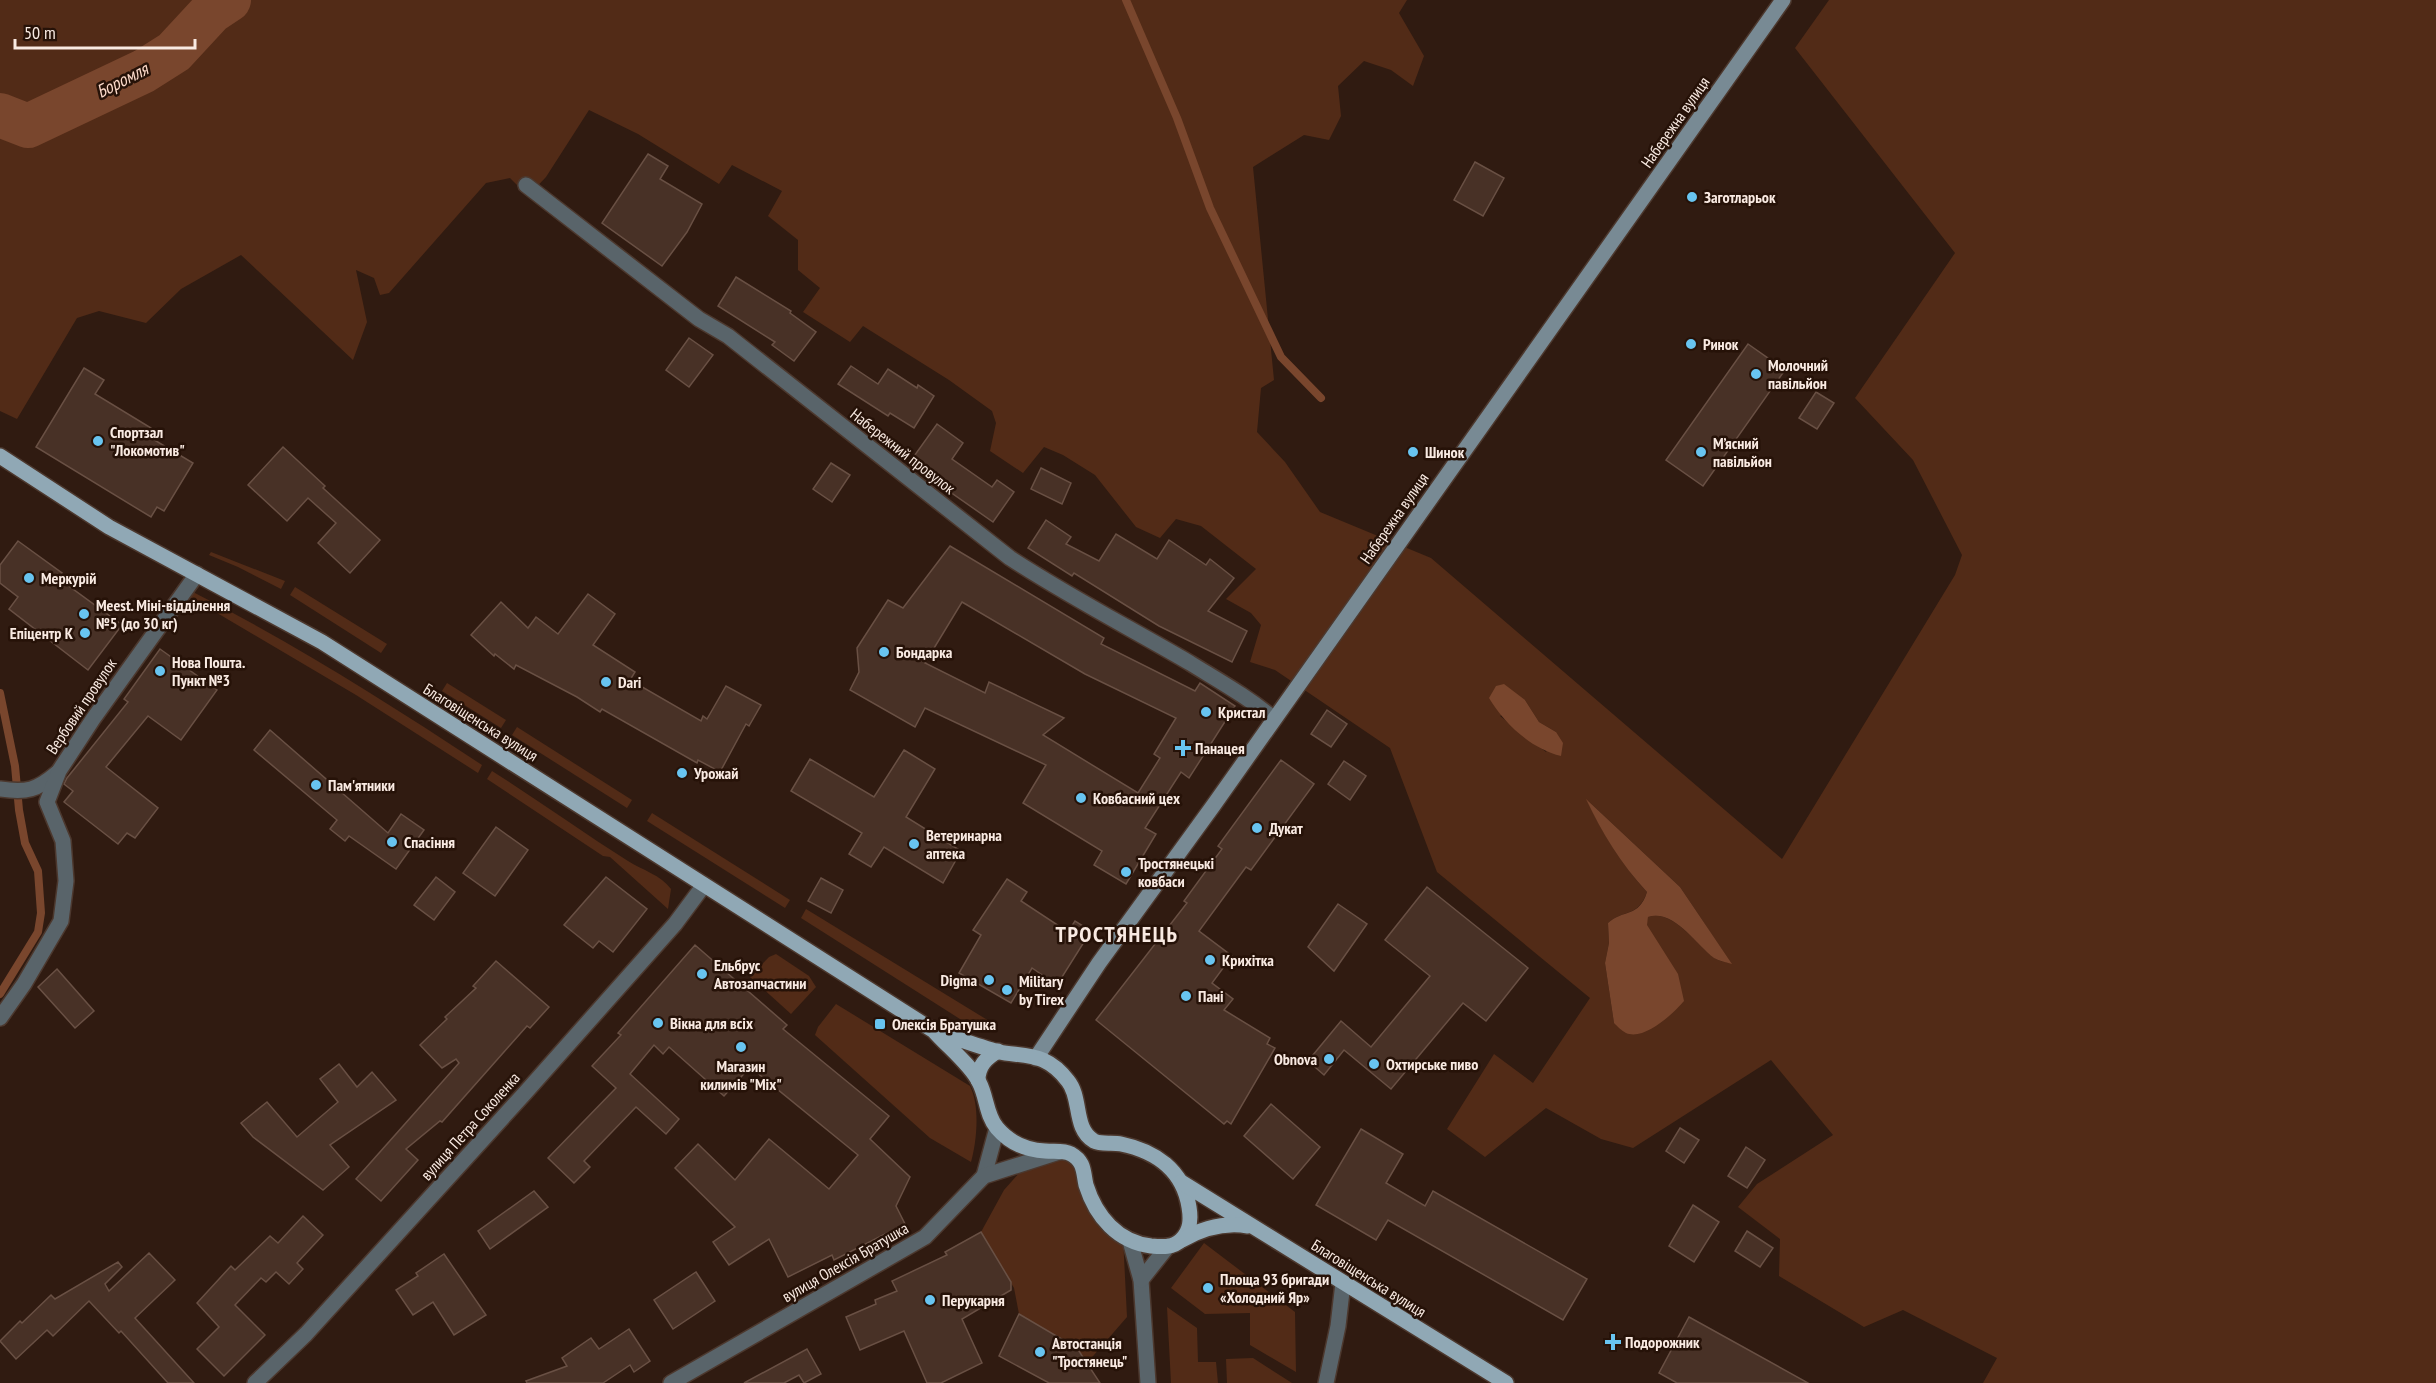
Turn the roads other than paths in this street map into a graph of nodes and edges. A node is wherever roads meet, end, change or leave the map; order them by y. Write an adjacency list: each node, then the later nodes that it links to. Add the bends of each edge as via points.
1 (1783, 0): 5 (main road, Набережна вулиця)
2 (526, 185): 5 (street, Набережний провулок, via 699,319 728,336 1010,558 1244,696)
3 (0, 456): 4 (main road, Благовіщенська вулиця, via 109,527)
4 (197, 574): 6 (street, Вербовий провулок); 8 (main road, Благовіщенська вулиця, via 322,642)
5 (1274, 719): 12 (main road, Набережна вулиця, via 1099,963)
6 (59, 771): 7 (street, Вербовий провулок, via 42,786); 9 (street, Вербовий провулок, via 47,802 63,841 66,880 61,921)
7 (12, 790)
8 (704, 885): 10 (main road, Благовіщенська вулиця); 23 (street, вулиця Петра Соколенка, via 675,924 525,1093 306,1334)
9 (0, 1018)
10 (934, 1031): 11 (main road, Благовіщенська вулиця); 13 (main road, Благовіщенська вулиця)
11 (998, 1052): 12 (main road, Благовіщенська вулиця); 13 (main road, via 986,1059)
12 (1036, 1058): 17 (main road, Благовіщенська вулиця, via 1051,1065 1070,1083 1081,1123 1091,1139 1154,1154)
13 (978, 1080): 14 (main road, Благовіщенська вулиця)
14 (997, 1128): 15 (main road, Благовіщенська вулиця, via 1021,1146); 16 (street)
15 (1062, 1152): 16 (street, вулиця Олексія Братушка); 19 (main road, via 1078,1160 1102,1219)
16 (984, 1176): 24 (street, вулиця Олексія Братушка, via 925,1237)
17 (1181, 1182): 18 (main road, Благовіщенська вулиця); 20 (main road, via 1190,1219 1188,1232)
18 (1252, 1226): 20 (main road, via 1210,1227); 22 (main road, Благовіщенська вулиця)
19 (1130, 1241): 20 (main road); 21 (street)
20 (1173, 1244): 21 (street)
21 (1141, 1280): 25 (street)
22 (1343, 1283): 26 (street); 27 (main road, Благовіщенська вулиця)
23 (255, 1383)
24 (671, 1383)
25 (1148, 1383)
26 (1326, 1383)
27 (1506, 1383)

